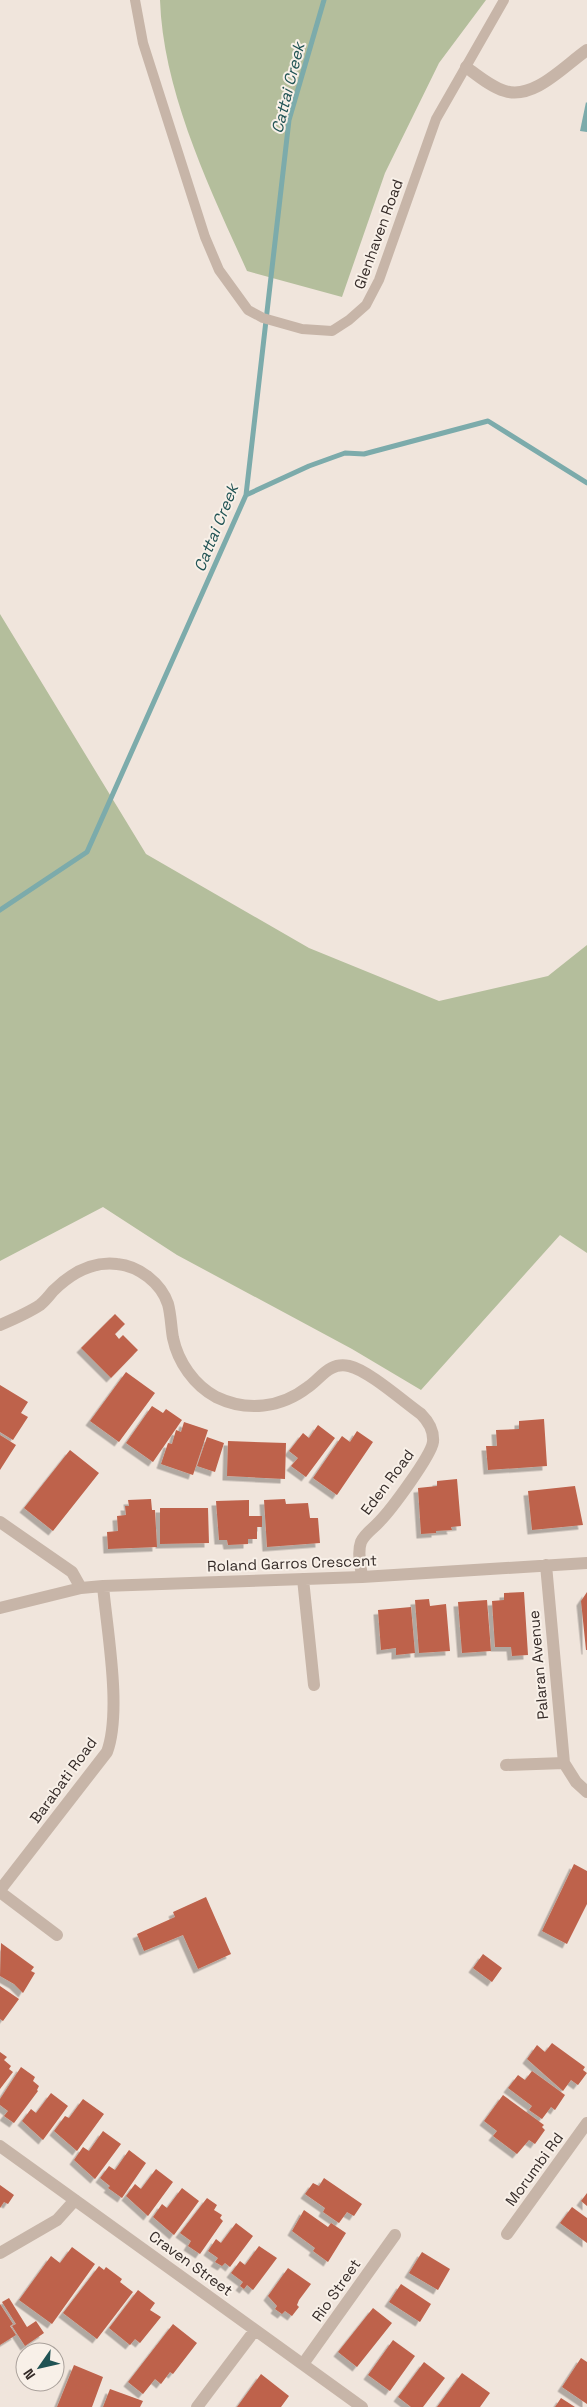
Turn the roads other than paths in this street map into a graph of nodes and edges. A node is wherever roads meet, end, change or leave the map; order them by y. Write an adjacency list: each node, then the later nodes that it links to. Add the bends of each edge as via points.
1 (134, 0): 4 (lane, Glenhaven Road, via 143,43 205,237 219,270 248,310 262,318 302,329 332,331 366,305 379,280 436,119)
2 (504, 0): 4 (lane, Glenhaven Road)
3 (587, 50): 4 (street, via 534,90 522,93 504,91)
4 (466, 66)
5 (0, 1325): 9 (street, Eden Road, via 42,1303 76,1272 107,1263 119,1264 141,1273 159,1288 168,1304 173,1339 186,1370 197,1383 223,1400 249,1406 280,1403 300,1394 333,1366 359,1369 421,1414 433,1434 433,1443 426,1458 381,1521 363,1538 359,1553)
6 (0, 1522): 12 (street, via 72,1572)
7 (587, 1563): 8 (street, Roland Garros Crescent)
8 (546, 1565): 9 (street, Roland Garros Crescent); 15 (street, Palaran Avenue)
9 (362, 1577): 10 (street, Roland Garros Crescent)
10 (303, 1579): 11 (street, Roland Garros Crescent); 14 (street)
11 (103, 1586): 12 (street, Roland Garros Crescent); 18 (street, Barabati Road, via 113,1736 107,1752)
12 (81, 1588): 13 (street, Roland Garros Crescent)
13 (0, 1608)
14 (314, 1685)
15 (564, 1763): 16 (street); 17 (street)
16 (506, 1765)
17 (587, 1792)
18 (0, 1891): 19 (street)
19 (57, 1935)
20 (587, 2123): 23 (street, Morumbi Rd)
21 (0, 2146): 22 (street, Craven Street)
22 (75, 2200): 25 (street, via 57,2220); 26 (street, Craven Street)
23 (507, 2234)
24 (395, 2235): 27 (street, Rio Street)
25 (0, 2252)
26 (255, 2330): 27 (street, Craven Street); 28 (street)
27 (303, 2364): 29 (street, Craven Street)
28 (197, 2407)
29 (362, 2407)

